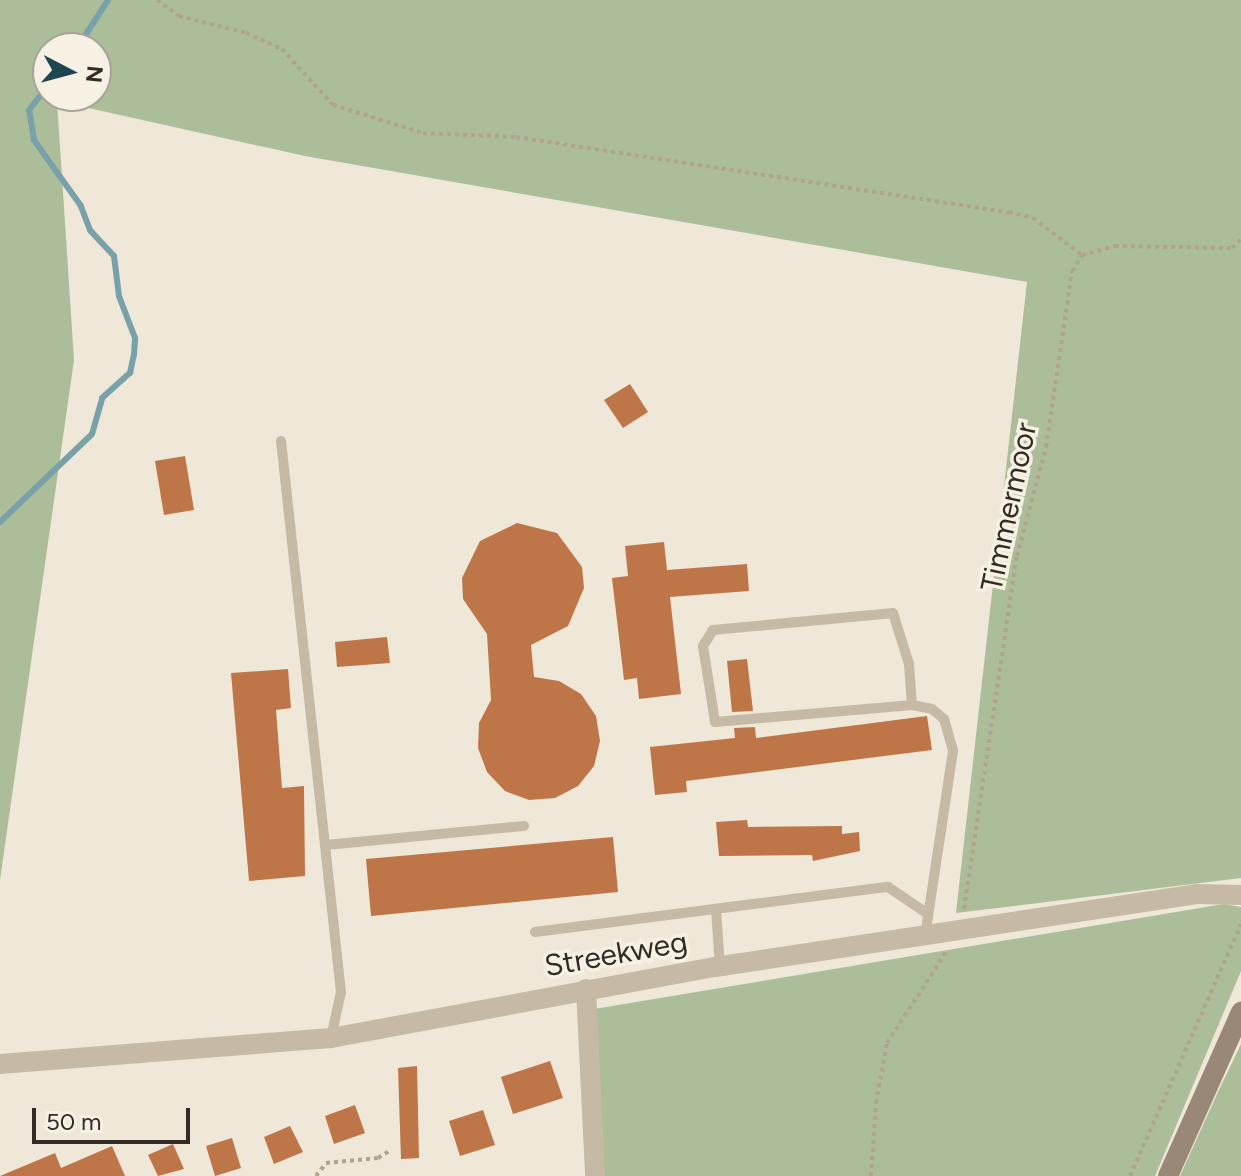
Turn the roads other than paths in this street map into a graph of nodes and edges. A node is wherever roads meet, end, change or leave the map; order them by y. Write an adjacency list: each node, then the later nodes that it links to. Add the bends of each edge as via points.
1 (281, 441): 4 (lane)
2 (912, 705): 2 (lane, via 715,722 703,646 713,630 893,613 909,664); 7 (lane, via 932,709 944,719 953,751)
3 (524, 826): 4 (lane)
4 (326, 845): 13 (lane, via 341,992)
5 (1241, 895): 9 (street, Streekweg, via 1197,894)
6 (716, 909): 7 (lane, via 888,887); 8 (lane); 10 (lane)
7 (928, 914): 9 (lane)
8 (535, 932)
9 (925, 936): 10 (street, Streekweg)
10 (720, 967): 11 (street, Streekweg)
11 (586, 989): 13 (street, Streekweg); 15 (street)
12 (1241, 1012): 16 (main road)
13 (331, 1038): 14 (street, Streekweg)
14 (0, 1064)
15 (595, 1176)
16 (1168, 1176)

